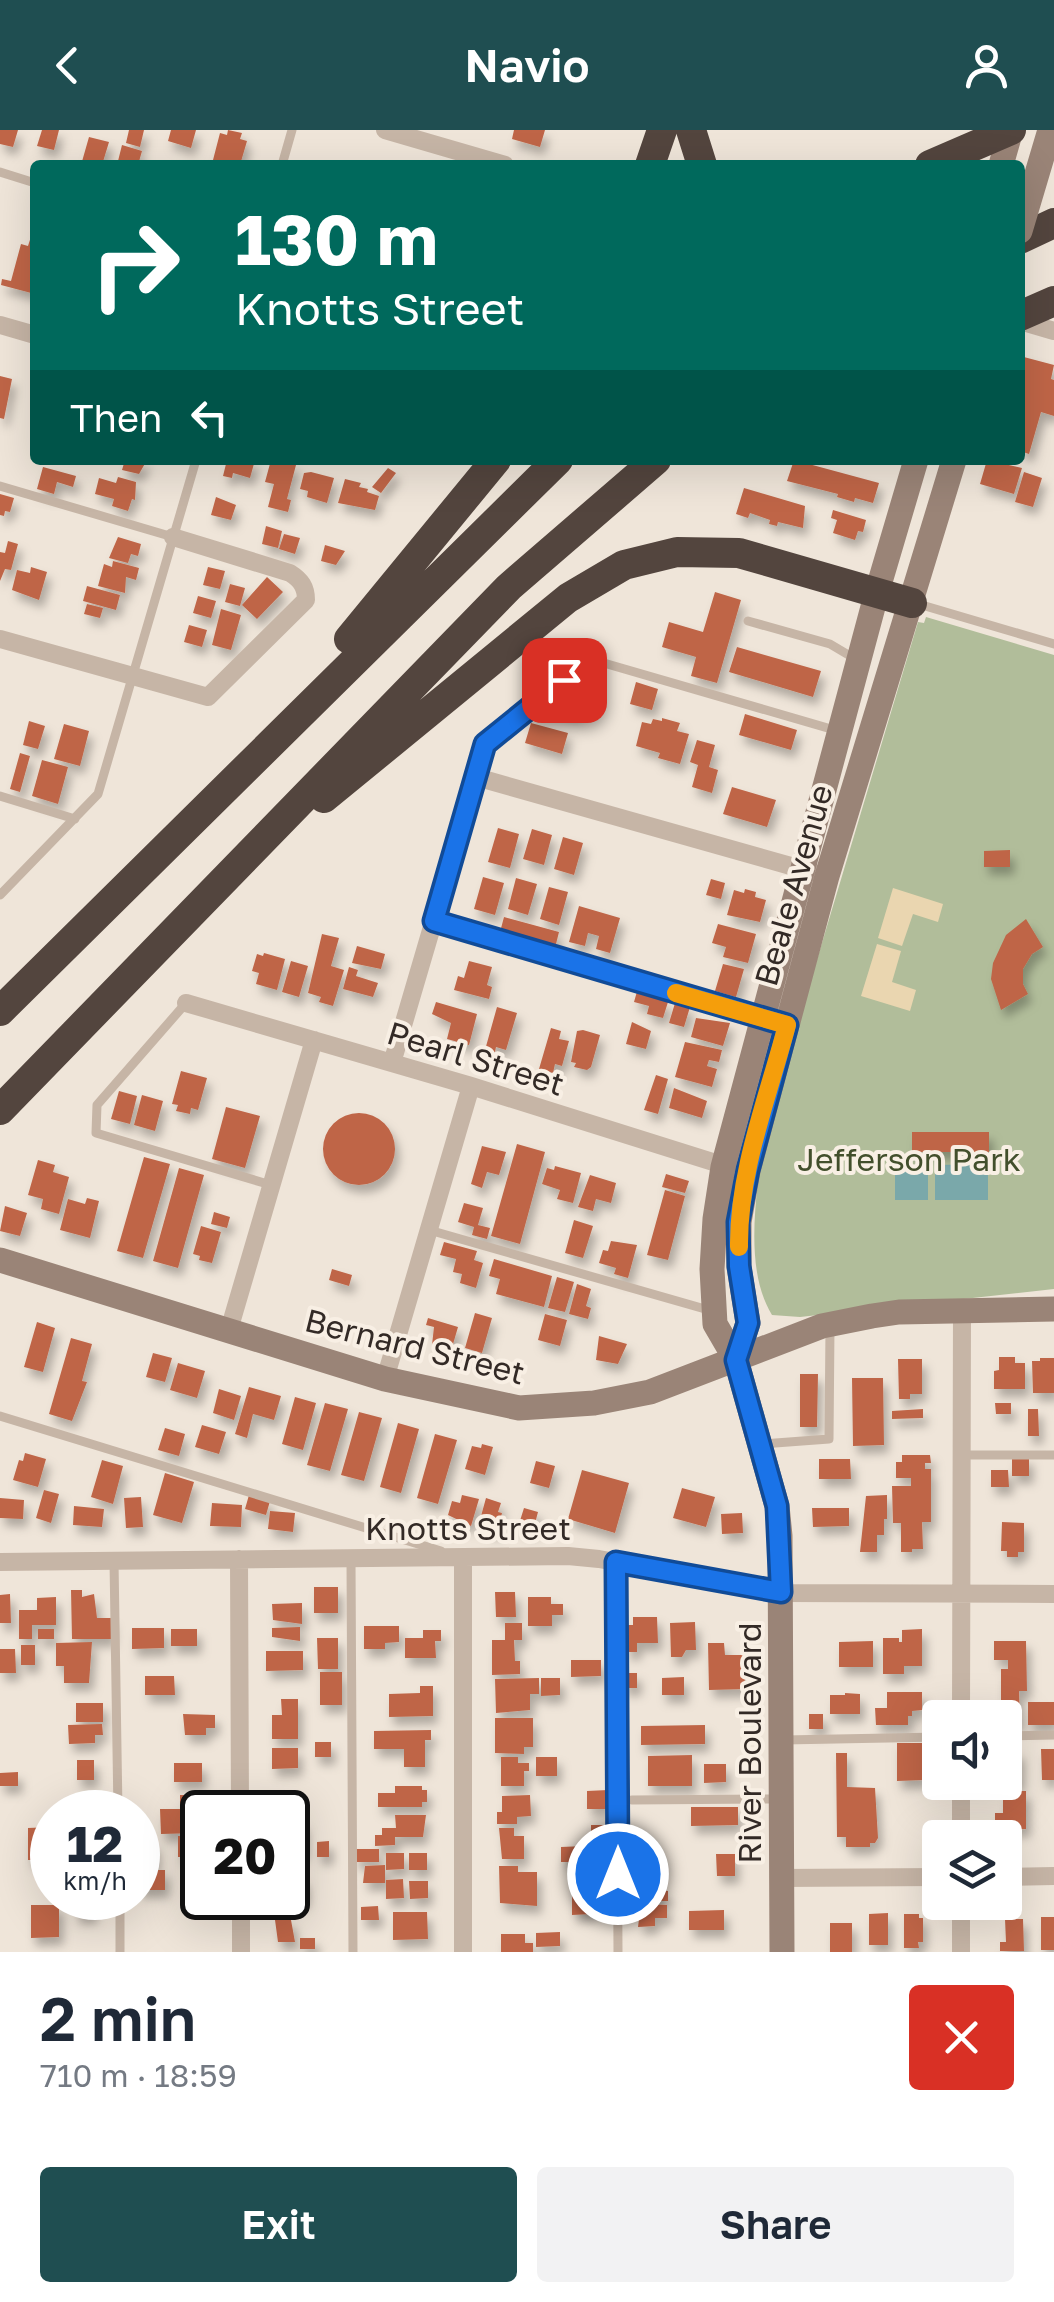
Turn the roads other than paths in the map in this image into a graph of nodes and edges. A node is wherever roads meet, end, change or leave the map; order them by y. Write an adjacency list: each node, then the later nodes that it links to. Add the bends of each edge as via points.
1 (292, 130): 8 (lane)
2 (385, 130): 9 (street)
3 (662, 130): 10 (highway)
4 (692, 130): 11 (highway)
5 (1011, 130): 12 (highway); 13 (main road)
6 (1050, 130): 17 (main road, bridge)
7 (1054, 155): 14 (highway)
8 (283, 160)
9 (488, 160)
10 (652, 160)
11 (701, 160)
12 (942, 160)
13 (1002, 160)
14 (1025, 167)
15 (0, 172): 16 (lane)
16 (30, 181)
17 (1025, 218)
18 (1054, 224): 19 (highway)
19 (1025, 233)
20 (1054, 301): 21 (highway)
21 (1025, 316)
22 (1025, 321): 24 (street)
23 (0, 325): 25 (street)
24 (1054, 331)
25 (30, 334)
26 (195, 465): 33 (lane)
27 (492, 465): 42 (highway)
28 (553, 465): 42 (highway)
29 (650, 465): 47 (highway, via 509,587)
30 (915, 465): 34 (main road, Beale Avenue)
31 (953, 465): 35 (main road, Beale Avenue)
32 (0, 486): 33 (lane)
33 (173, 537): 40 (lane); 40 (street, via 290,572 300,579 306,600 208,697)
34 (877, 592): 35 (highway); 39 (main road, Beale Avenue); 47 (highway, via 739,553 677,552 624,565 568,598)
35 (912, 603): 38 (lane); 46 (main road, Beale Avenue)
36 (748, 621): 39 (lane, via 830,644)
37 (0, 639): 40 (street)
38 (1054, 644)
39 (859, 661): 41 (main road, Beale Avenue)
40 (132, 677): 45 (lane, via 98,794)
41 (841, 732): 43 (lane, via 590,659 485,744); 46 (main road, Beale Avenue)
42 (238, 773): 51 (highway)
43 (476, 777): 46 (street); 49 (street)
44 (0, 796): 45 (lane)
45 (76, 819): 48 (lane)
46 (816, 872): 52 (main road, Beale Avenue)
47 (222, 882): 56 (highway)
48 (0, 896)
49 (434, 921): 52 (lane); 54 (street)
50 (186, 1003): 53 (street, Pearl Street); 58 (lane, via 97,1106 96,1132)
51 (0, 1012)
52 (776, 1022): 57 (main road, Beale Avenue)
53 (314, 1040): 54 (street, Pearl Street); 58 (street)
54 (392, 1064): 55 (street, Pearl Street)
55 (471, 1086): 57 (street, Pearl Street); 59 (street)
56 (0, 1110)
57 (736, 1169): 63 (main road, Beale Avenue, via 714,1218); 66 (main road, Beale Avenue, via 748,1323)
58 (271, 1185): 65 (street)
59 (429, 1230): 63 (lane); 67 (street)
60 (0, 1260): 65 (main road, Bernard Street)
61 (962, 1310): 62 (main road, Bernard Street); 64 (main road, Bernard Street); 71 (street)
62 (1054, 1310)
63 (715, 1312): 66 (main road, Beale Avenue)
64 (830, 1324): 66 (main road, Bernard Street); 69 (lane, via 829,1438)
65 (229, 1330): 67 (main road, Bernard Street)
66 (736, 1360): 67 (main road, Bernard Street, via 650,1392 568,1406 519,1408); 69 (main road, River Boulevard)
67 (386, 1378)
68 (0, 1416): 73 (lane)
69 (760, 1444): 78 (main road, River Boulevard, via 777,1506)
70 (1054, 1454): 71 (lane)
71 (961, 1455): 79 (street)
72 (351, 1558): 73 (street, Knotts Street); 74 (street, Knotts Street); 99 (lane)
73 (463, 1558): 77 (street, Knotts Street); 100 (street)
74 (239, 1559): 75 (street, Knotts Street); 87 (street)
75 (114, 1561): 76 (street, Knotts Street); 86 (lane)
76 (0, 1562)
77 (616, 1562): 78 (street, Knotts Street); 101 (lane)
78 (781, 1592): 79 (street, Knotts Street); 85 (main road, River Boulevard)
79 (960, 1594): 80 (street, Knotts Street); 81 (street)
80 (1054, 1594)
81 (960, 1700)
82 (922, 1736): 85 (lane)
83 (1022, 1736): 84 (lane)
84 (1054, 1736)
85 (781, 1740): 88 (main road, River Boulevard)
86 (118, 1790)
87 (240, 1790)
88 (781, 1799): 89 (lane); 93 (main road, River Boulevard)
89 (632, 1800)
90 (1022, 1876): 91 (street)
91 (1054, 1876)
92 (922, 1877): 93 (street)
93 (782, 1878): 102 (main road, River Boulevard)
94 (120, 1920): 97 (lane)
95 (240, 1920): 98 (street)
96 (961, 1920): 103 (street)
97 (120, 1952)
98 (241, 1952)
99 (353, 1952)
100 (463, 1952)
101 (618, 1952)
102 (782, 1952)
103 (962, 1952)

